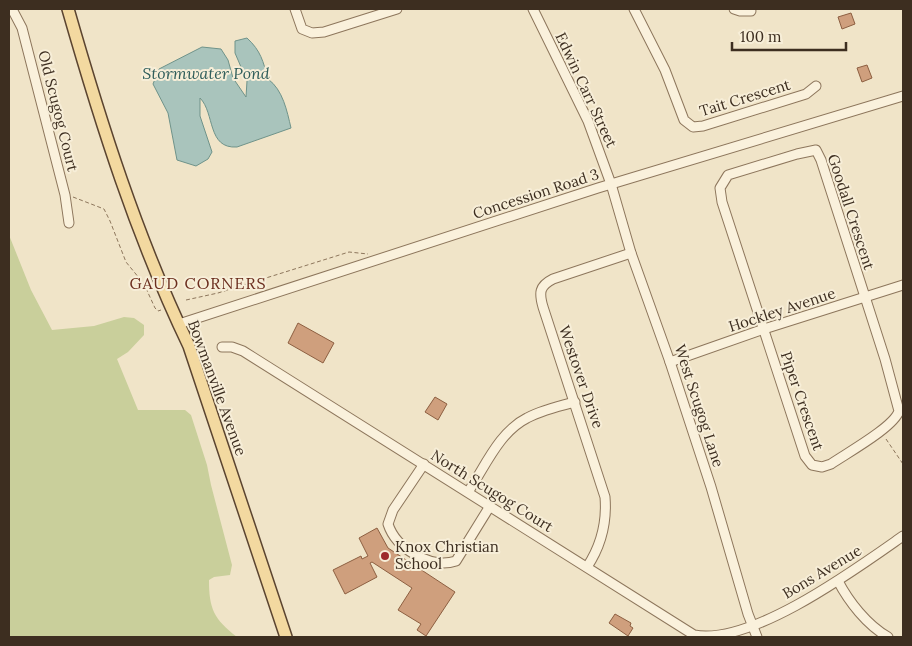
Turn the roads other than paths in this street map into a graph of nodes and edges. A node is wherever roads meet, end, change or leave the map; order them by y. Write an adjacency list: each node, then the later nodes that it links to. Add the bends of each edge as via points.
1 (12, 9): 12 (street, Old Scugog Court, via 22,28 65,194)
2 (68, 9): 16 (main road, Bowmanville Avenue, via 134,216)
3 (294, 9): 4 (street, via 302,29 312,34)
4 (397, 9)
5 (533, 9): 11 (street, Edwin Carr Street, via 588,121)
6 (634, 9): 9 (street, Tait Crescent, via 665,70 684,120 692,127 806,94)
7 (734, 9): 8 (street)
8 (751, 11)
9 (816, 86)
10 (903, 96): 11 (street, Concession Road 3)
11 (611, 184): 13 (street, West Scugog Lane); 16 (street, Concession Road 3)
12 (69, 223)
13 (631, 252): 19 (street, West Scugog Lane); 20 (street, Westover Drive, via 546,282 540,291)
14 (903, 285): 15 (street, Hockley Avenue)
15 (865, 297): 17 (street, Hockley Avenue); 17 (street, Piper Crescent, via 899,410 888,425 827,466 812,465 805,456); 17 (street, Goodall Crescent, via 816,150 728,175 720,188 722,202)
16 (179, 324): 28 (main road, Bowmanville Avenue)
17 (764, 330): 19 (street, Hockley Avenue)
18 (222, 347): 21 (street, North Scugog Court, via 244,351)
19 (670, 362): 27 (street, West Scugog Lane)
20 (575, 402): 22 (street, via 539,412 513,428 498,444); 25 (street, Westover Drive, via 605,497 606,520 602,536)
21 (424, 464): 22 (street, North Scugog Court); 23 (street, via 388,524 396,539 412,552 439,563 456,561)
22 (468, 492): 23 (street, North Scugog Court)
23 (490, 506): 25 (street, North Scugog Court)
24 (903, 536): 26 (street, Bons Avenue)
25 (586, 567): 27 (street, North Scugog Court, via 694,635 716,636)
26 (838, 581): 27 (street, Bons Avenue, via 797,605); 30 (street, via 871,625)
27 (752, 625): 29 (street, West Scugog Lane)
28 (286, 637)
29 (757, 637)
30 (888, 637)

